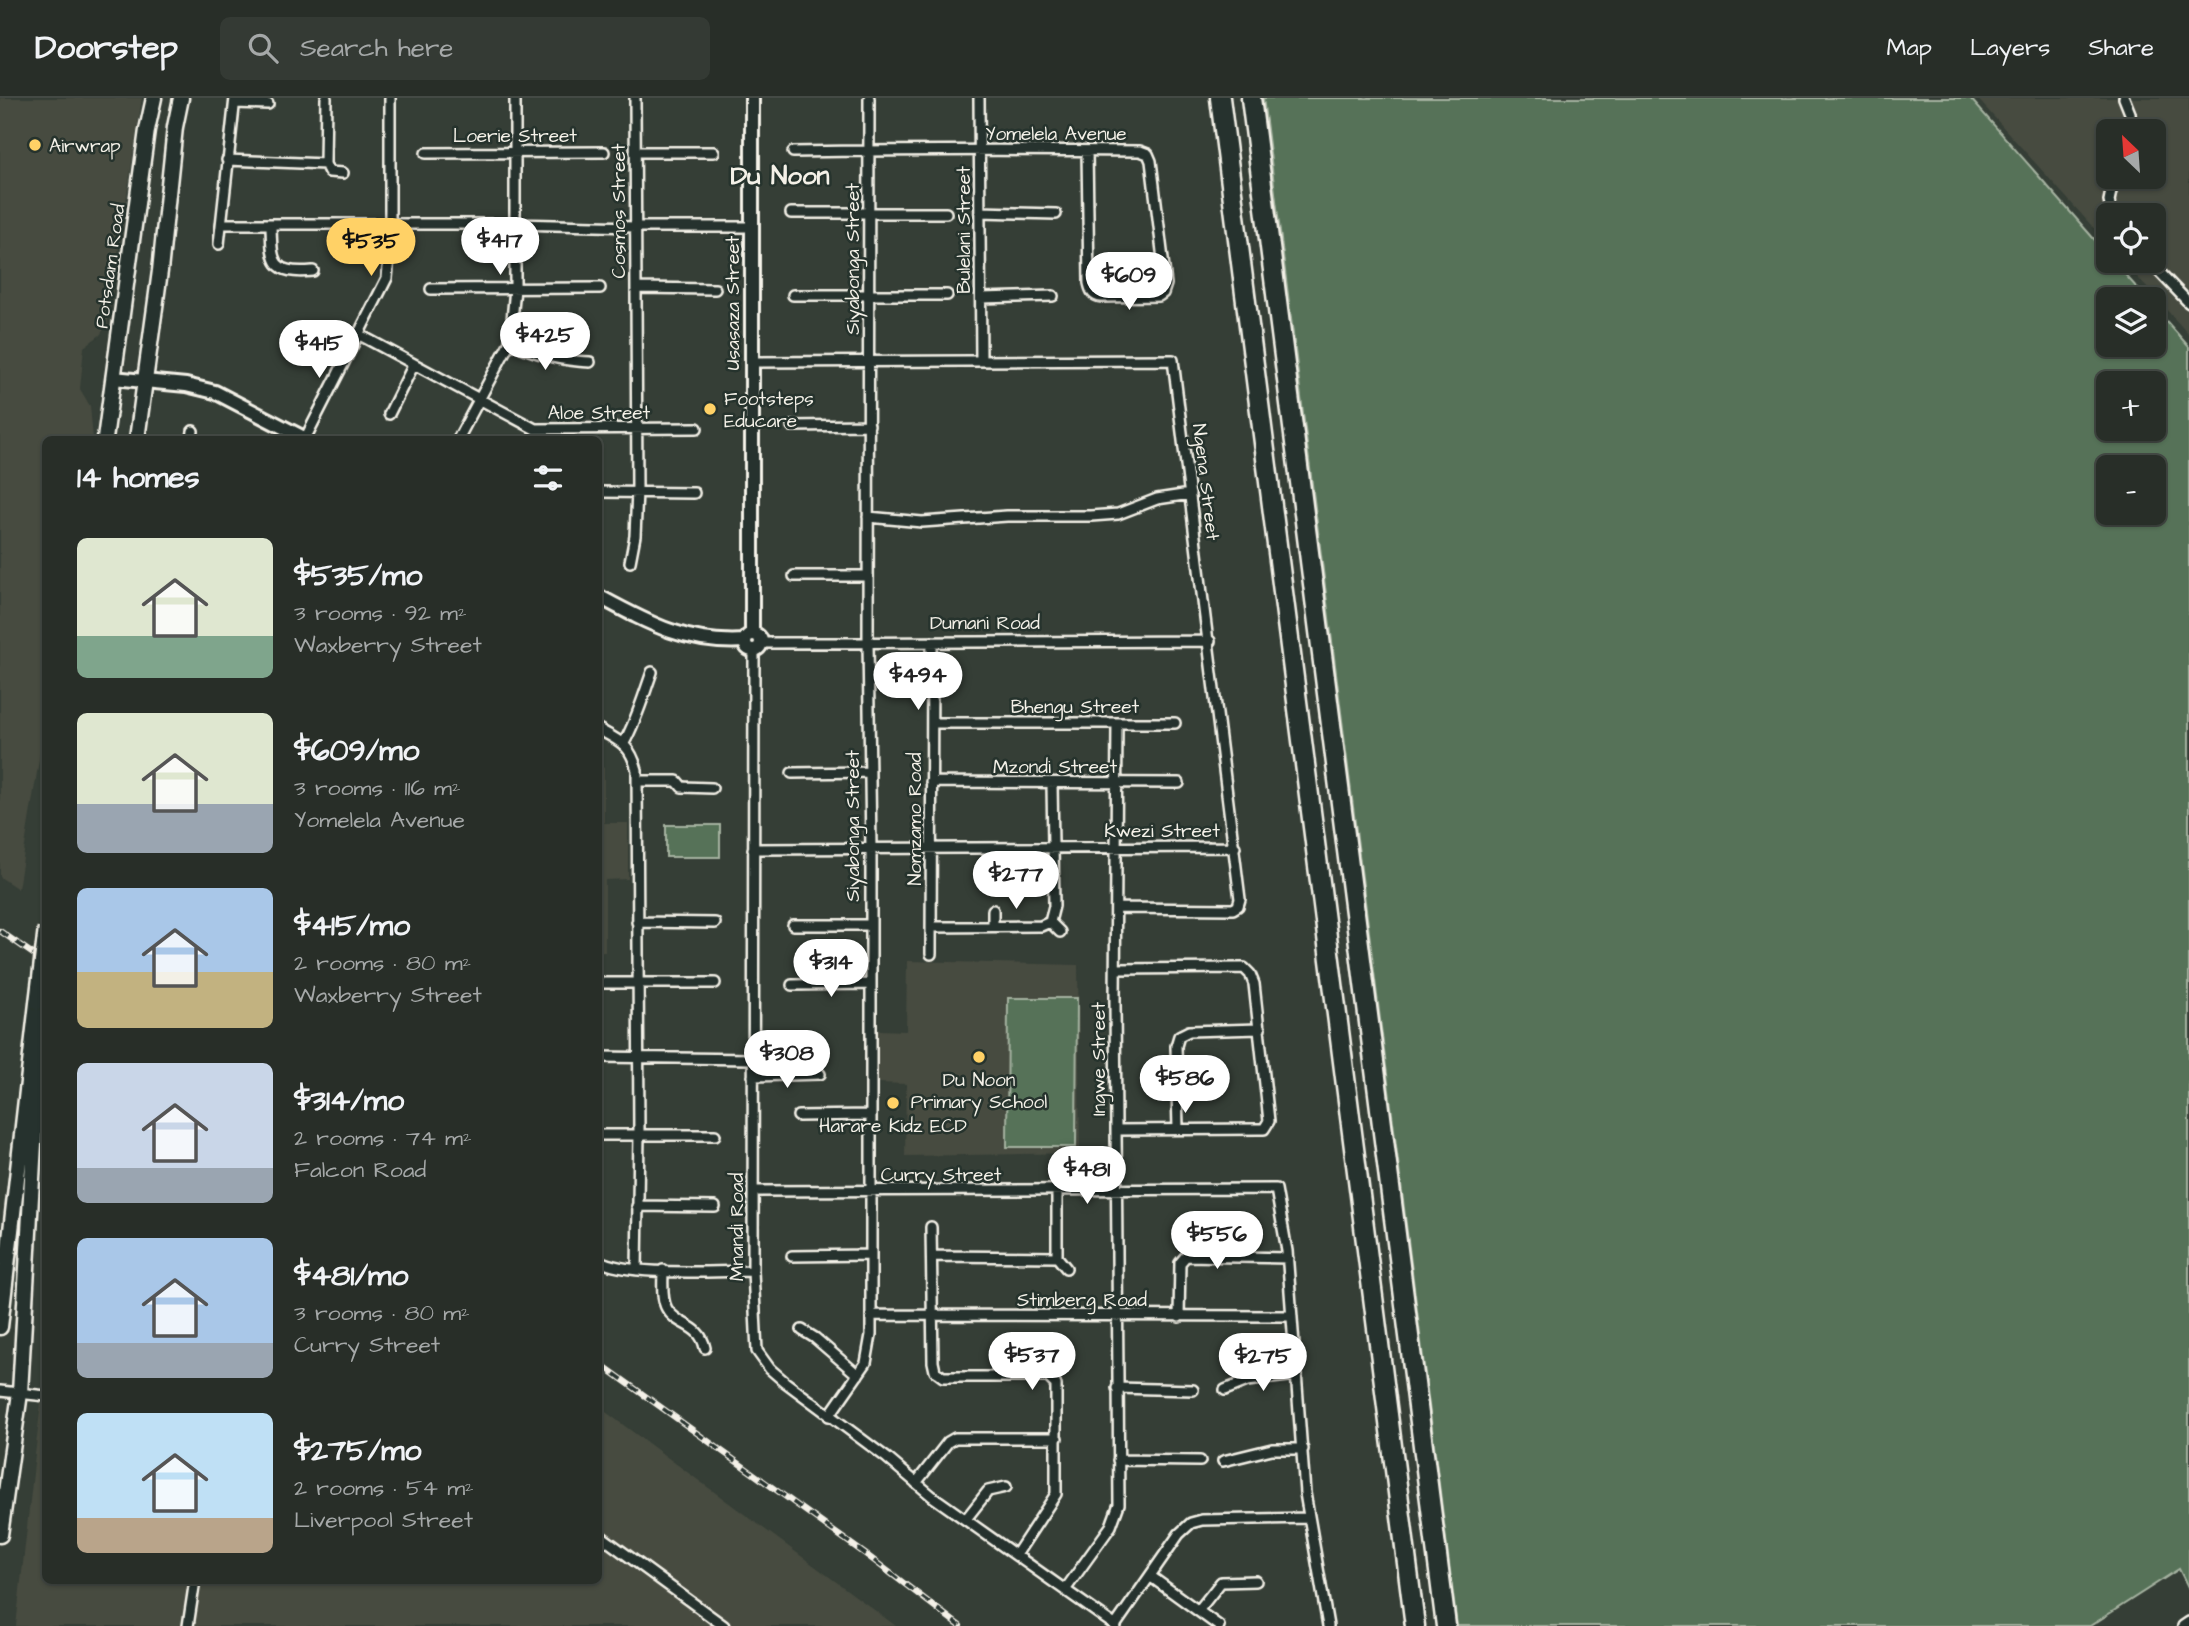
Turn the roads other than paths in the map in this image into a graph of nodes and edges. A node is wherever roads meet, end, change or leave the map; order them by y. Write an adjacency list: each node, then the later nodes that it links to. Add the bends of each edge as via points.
1 (154, 98): 60 (main road, Potsdam Road)
2 (181, 98): 61 (main road)
3 (326, 98): 26 (street)
4 (390, 98): 34 (street)
5 (515, 98): 19 (street)
6 (635, 98): 21 (street, Cosmos Street)
7 (752, 98): 38 (street, Usasaza Street)
8 (869, 98): 17 (street, Siyabonga Street)
9 (979, 98): 16 (street, Bulelani Street)
10 (1220, 98): 195 (highway)
11 (1251, 98): 196 (highway)
12 (2124, 98): 15 (street)
13 (235, 100): 14 (street); 25 (street)
14 (268, 104)
15 (2130, 119)
16 (980, 150): 17 (street, Yomelela Avenue); 18 (street, Yomelela Avenue); 28 (street, Bulelani Street)
17 (869, 151): 23 (street, Yomelela Avenue); 30 (street, Siyabonga Street)
18 (1087, 151): 18 (street, Yomelela Avenue, via 1089,283 1093,294 1153,298 1163,293 1166,284 1150,158 1140,151)
19 (514, 152): 20 (street, Loerie Street); 24 (street, Loerie Street); 35 (street)
20 (604, 152)
21 (635, 152): 22 (street); 37 (street, Cosmos Street)
22 (714, 152)
23 (793, 152)
24 (426, 153)
25 (227, 160): 26 (street); 33 (street)
26 (325, 164): 27 (street, via 329,172)
27 (343, 173)
28 (980, 212): 32 (street); 51 (street, Bulelani Street)
29 (791, 213): 30 (street)
30 (869, 213): 31 (street); 48 (street, Siyabonga Street)
31 (946, 213)
32 (1056, 214)
33 (222, 224): 36 (street); 39 (street)
34 (390, 224): 35 (street); 36 (street); 53 (street, via 387,278)
35 (514, 224): 37 (street); 42 (street)
36 (271, 226): 40 (street, via 272,256 277,264 290,271)
37 (635, 227): 38 (street); 44 (street, Cosmos Street)
38 (751, 227): 58 (street, Usasaza Street)
39 (219, 244)
40 (313, 271)
41 (2160, 273): 52 (street)
42 (515, 288): 43 (street); 45 (street); 54 (street)
43 (600, 288)
44 (636, 288): 46 (street); 67 (street, Cosmos Street)
45 (431, 289)
46 (715, 289)
47 (793, 295): 48 (street)
48 (869, 295): 49 (street); 55 (street, Siyabonga Street)
49 (947, 295)
50 (1053, 296): 51 (street)
51 (981, 298): 56 (street, Bulelani Street)
52 (2189, 303)
53 (358, 334): 59 (street, Aloe Street); 71 (street)
54 (510, 342): 57 (street, via 543,356); 62 (street)
55 (869, 361): 56 (street, Ngena Street); 58 (street, Ngena Street); 64 (street, Siyabonga Street)
56 (981, 361): 76 (street, Ngena Street, via 1173,360)
57 (590, 362)
58 (752, 362): 83 (street, Usasaza Street)
59 (414, 364): 62 (street, Aloe Street); 63 (street)
60 (113, 378): 61 (street); 68 (main road, Potsdam Road)
61 (145, 381): 69 (main road); 70 (street, via 215,392)
62 (479, 400): 67 (street, Aloe Street, via 535,429); 72 (street)
63 (389, 414)
64 (869, 425): 65 (street); 77 (street, Siyabonga Street)
65 (792, 426)
66 (697, 428): 67 (street, Aloe Street)
67 (636, 430): 73 (street, Cosmos Street)
68 (105, 436)
69 (137, 436)
70 (299, 436)
71 (307, 436)
72 (460, 436)
73 (638, 491): 74 (street); 75 (street); 78 (street, Cosmos Street)
74 (602, 492)
75 (694, 492)
76 (1190, 494): 77 (street, via 1157,499 1118,514 1091,516 922,522); 82 (street, Ngena Street)
77 (868, 517): 80 (street, Siyabonga Street)
78 (630, 562)
79 (794, 576): 80 (street)
80 (868, 576): 84 (street, Siyabonga Street)
81 (602, 598): 83 (street, Dumani Road, via 650,624 687,637)
82 (1210, 641): 85 (street, Dumani Road); 100 (street, Ngena Street)
83 (753, 642): 84 (street, Dumani Road); 105 (street, Mnandi Road)
84 (868, 642): 85 (street, Dumani Road); 92 (street, Siyabonga Street)
85 (932, 642): 87 (street, Nomzamo Road)
86 (652, 672): 91 (street)
87 (933, 723): 88 (street, Bhengu Street); 95 (street, Nomzamo Road)
88 (1117, 723): 89 (street, Bhengu Street); 98 (street, Ingwe Street)
89 (1175, 723)
90 (602, 731): 91 (street)
91 (624, 743): 94 (street, via 633,757)
92 (870, 772): 93 (street); 101 (street, Siyabonga Street)
93 (792, 773)
94 (637, 781): 99 (street, via 677,781 682,787); 108 (street)
95 (931, 782): 97 (street, Mzondi Street); 102 (street, Nomzamo Road)
96 (1179, 783): 98 (street, Mzondi Street)
97 (1052, 784): 98 (street, Mzondi Street); 103 (street)
98 (1117, 784): 104 (street, Ingwe Street)
99 (712, 788)
100 (1235, 847): 104 (street, Kwezi Street); 106 (street, Ngena Street, via 1240,899 1233,909)
101 (872, 848): 102 (street, Kwezi Street); 105 (street, Kwezi Street); 112 (street, Siyabonga Street)
102 (931, 848): 103 (street, Kwezi Street); 114 (street, Nomzamo Road)
103 (1054, 848): 104 (street, Kwezi Street); 109 (street)
104 (1117, 848): 106 (street, Ingwe Street)
105 (753, 849): 127 (street, Mnandi Road)
106 (1117, 908): 118 (street, Ingwe Street)
107 (993, 910): 113 (street)
108 (637, 922): 110 (street); 120 (street)
109 (1050, 922): 113 (street); 115 (street)
110 (715, 923)
111 (793, 925): 112 (street)
112 (870, 925): 122 (street, Siyabonga Street)
113 (993, 926): 114 (street)
114 (931, 927): 116 (street, Nomzamo Road)
115 (1060, 932)
116 (931, 954)
117 (42, 961): 160 (main road, bridge)
118 (1116, 969): 124 (street, via 1244,968 1253,979); 134 (street, Ingwe Street)
119 (602, 983): 120 (street)
120 (637, 983): 121 (street); 126 (street)
121 (715, 983)
122 (870, 984): 123 (street); 131 (street, Siyabonga Street)
123 (792, 985)
124 (1260, 1029): 133 (street, via 1189,1031 1180,1036 1176,1046); 133 (street, via 1268,1125 1259,1129)
125 (602, 1057): 126 (street)
126 (638, 1057): 127 (street); 135 (street)
127 (753, 1059): 130 (street, Mnandi Road)
128 (42, 1060): 169 (main road)
129 (820, 1074): 130 (street)
130 (753, 1076): 138 (street, Mnandi Road)
131 (870, 1115): 132 (street); 139 (street, Siyabonga Street)
132 (798, 1116)
133 (1178, 1129): 134 (street)
134 (1116, 1130): 141 (street, Ingwe Street)
135 (639, 1134): 136 (street); 137 (street); 142 (street)
136 (602, 1135)
137 (715, 1135)
138 (753, 1191): 139 (street, Curry Street); 154 (street, Mnandi Road)
139 (870, 1191): 140 (street, Curry Street); 145 (street, Siyabonga Street)
140 (1057, 1191): 141 (street, Curry Street); 148 (street)
141 (1116, 1191): 149 (street, Curry Street, via 1276,1189); 156 (street, Ingwe Street)
142 (637, 1206): 143 (street); 152 (street)
143 (715, 1207)
144 (931, 1227): 147 (street)
145 (870, 1255): 146 (street); 155 (street, Siyabonga Street)
146 (792, 1256)
147 (932, 1256): 148 (street); 158 (street)
148 (1057, 1257): 151 (street)
149 (1287, 1258): 157 (street, Curry Street); 159 (street, via 1186,1256 1180,1263)
150 (602, 1262): 152 (street)
151 (1066, 1268)
152 (637, 1270): 153 (street)
153 (663, 1270): 154 (street); 162 (street, via 666,1308 701,1335)
154 (753, 1271): 171 (street, Mnandi Road, via 757,1351 770,1369)
155 (871, 1315): 158 (street, Stimberg Road); 164 (street, Siyabonga Street, via 870,1350)
156 (1118, 1315): 158 (street, Stimberg Road); 159 (street, Stimberg Road); 165 (street, Ingwe Street)
157 (1292, 1316): 159 (street, Stimberg Road); 163 (street, Curry Street)
158 (932, 1317): 172 (street, via 933,1368 938,1375 1048,1377 1054,1381)
159 (1178, 1317)
160 (0, 1327)
161 (802, 1330): 164 (street)
162 (705, 1348)
163 (1297, 1375): 167 (street, via 1247,1381); 173 (street, Curry Street)
164 (858, 1376): 171 (street, Siyabonga Street)
165 (1117, 1388): 166 (street); 174 (street, Ingwe Street)
166 (1193, 1390)
167 (1225, 1390)
168 (0, 1391): 169 (street)
169 (20, 1393): 170 (street); 181 (main road)
170 (42, 1396)
171 (830, 1416): 177 (street, Mnandi Road)
172 (1057, 1438): 177 (street, via 955,1438); 183 (street, via 1055,1498)
173 (1303, 1449): 176 (street, via 1272,1449); 179 (street, Curry Street)
174 (1118, 1460): 175 (street); 187 (street, Ingwe Street, via 1116,1518)
175 (1200, 1461)
176 (1223, 1461)
177 (916, 1483): 180 (street, Mnandi Road)
178 (1006, 1488): 180 (street, via 988,1491)
179 (1308, 1518): 184 (street, via 1191,1523); 194 (street, Curry Street)
180 (966, 1519): 183 (street, Mnandi Road)
181 (0, 1535)
182 (602, 1537): 191 (street)
183 (1016, 1555): 187 (street, Mnandi Road)
184 (1150, 1576): 188 (street); 192 (street)
185 (1255, 1581): 188 (street, via 1221,1582)
186 (194, 1584): 190 (street)
187 (1065, 1590): 192 (street, Mnandi Road)
188 (1198, 1611): 193 (street)
189 (2189, 1622): 197 (street)
190 (188, 1626)
191 (724, 1626)
192 (1115, 1626)
193 (1219, 1626)
194 (1328, 1626)
195 (1415, 1626)
196 (1446, 1626)
197 (2183, 1626)

